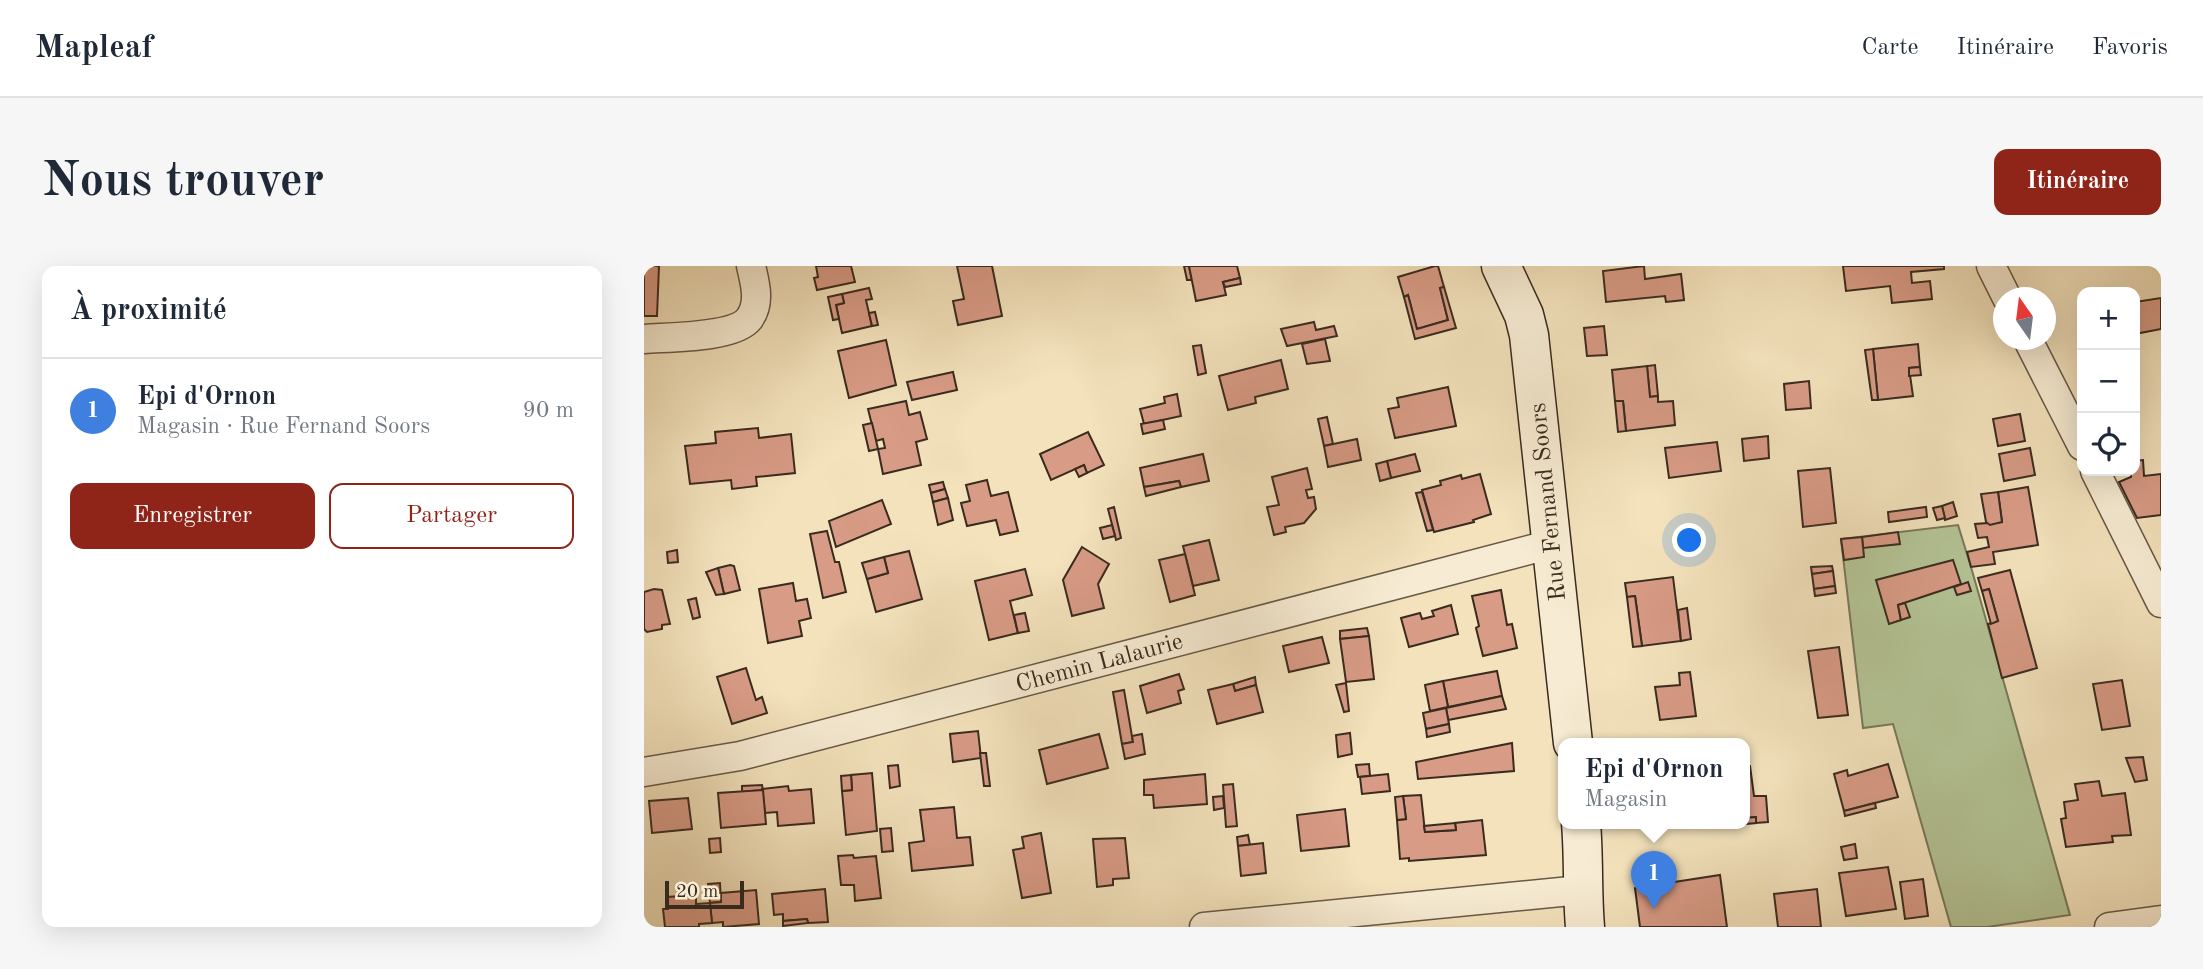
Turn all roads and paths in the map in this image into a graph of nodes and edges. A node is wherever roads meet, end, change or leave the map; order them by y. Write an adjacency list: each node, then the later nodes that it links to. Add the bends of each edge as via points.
1 (751, 266): 5 (street, via 755,306 748,321 712,333)
2 (1501, 266): 9 (street, Rue Fernand Soors, via 1529,335)
3 (1991, 266): 4 (street)
4 (2002, 287)
5 (644, 339)
6 (2033, 350): 7 (street)
7 (2077, 436)
8 (2098, 476): 10 (street)
9 (1552, 544): 11 (street, Rue Fernand Soors); 12 (street, Chemin Lalaurie, via 740,756)
10 (2161, 603)
11 (1572, 738)
12 (644, 772)
13 (1581, 829): 14 (street)
14 (1583, 909): 16 (street)
15 (2161, 920): 17 (street)
16 (1204, 927)
17 (2109, 927)

